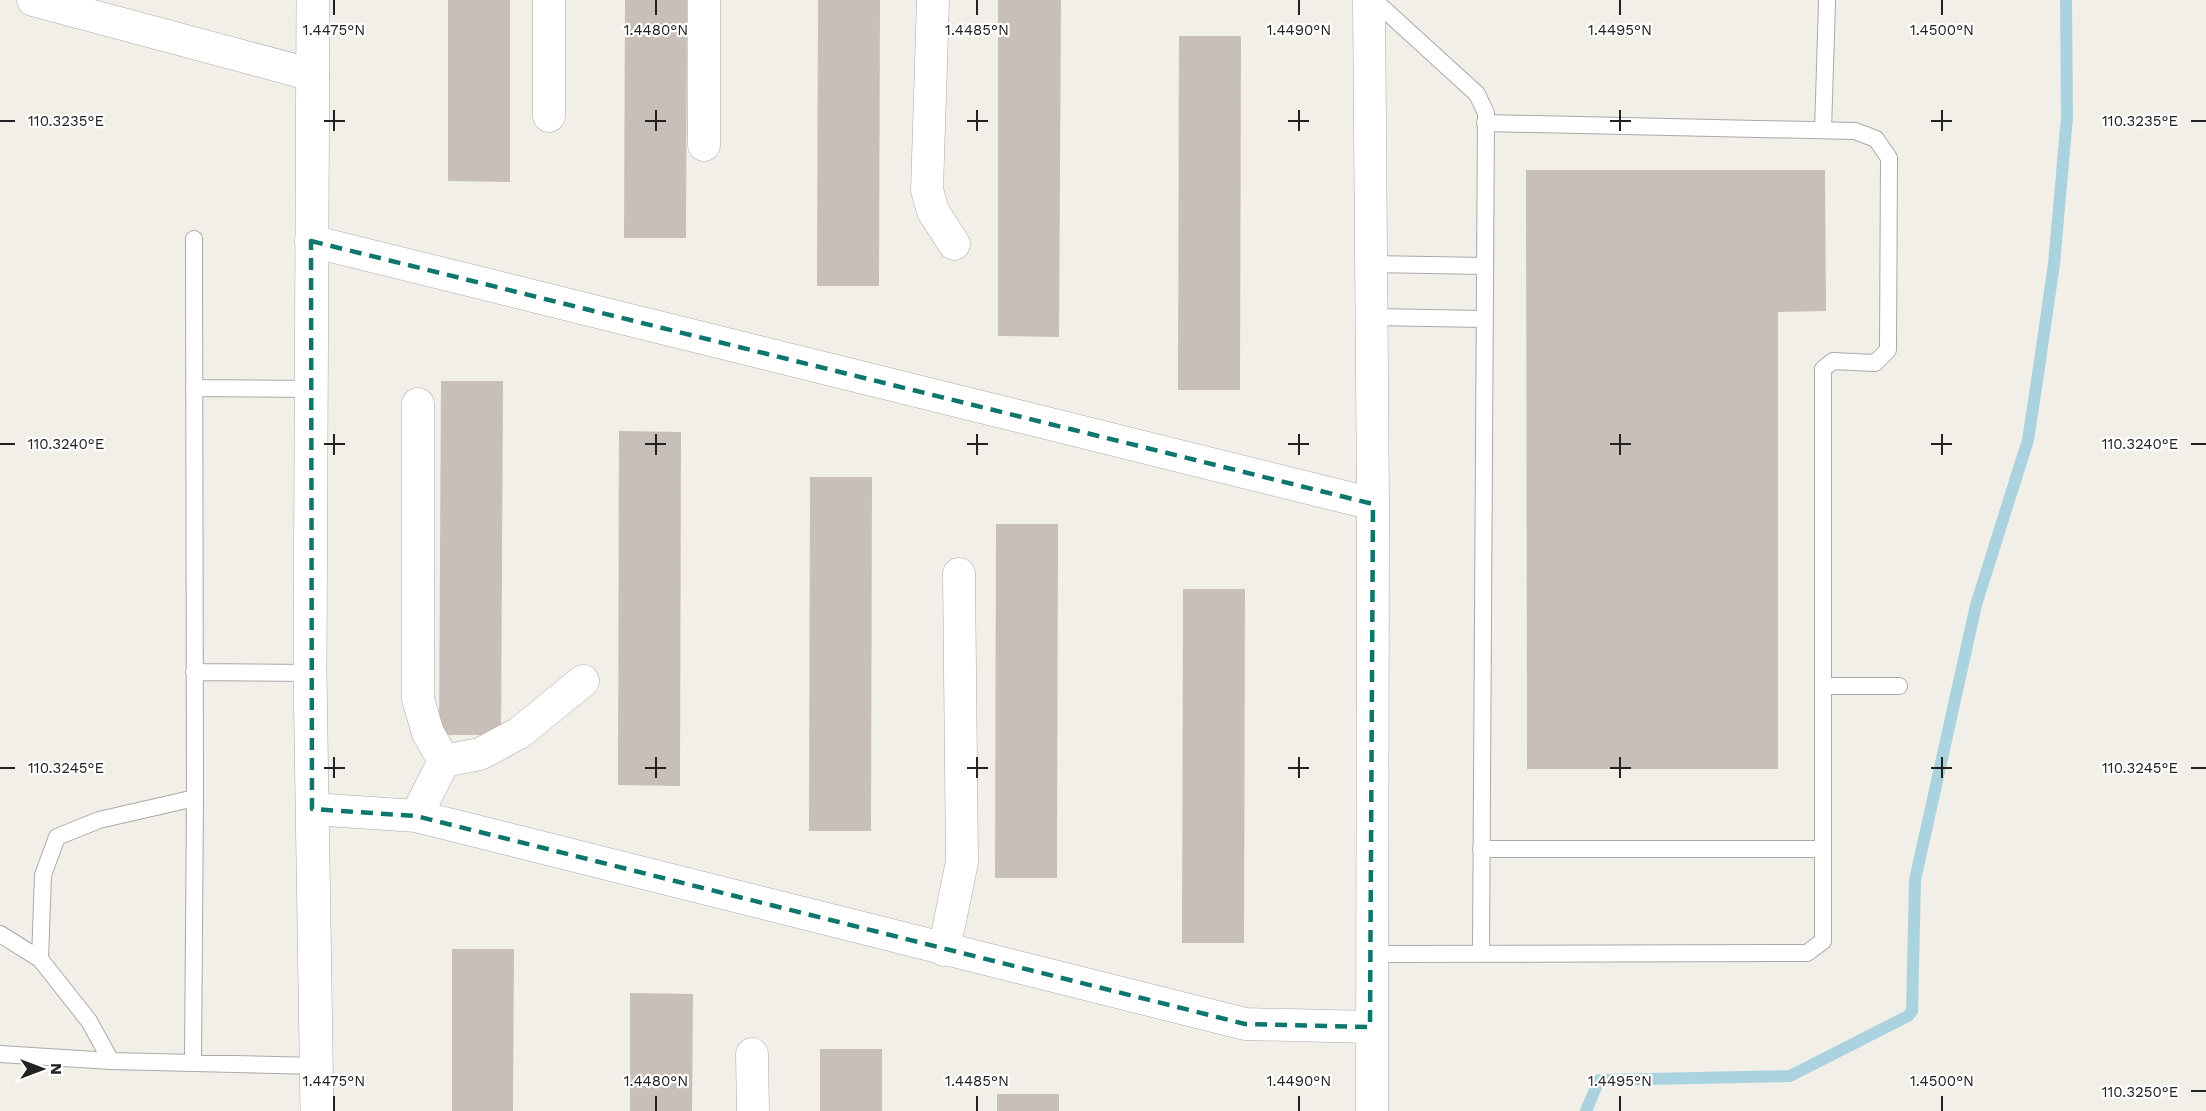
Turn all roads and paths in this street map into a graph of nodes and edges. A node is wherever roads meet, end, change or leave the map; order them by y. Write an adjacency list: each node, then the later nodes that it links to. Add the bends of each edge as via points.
1 (33, 0): 9 (street)
2 (313, 0): 9 (street)
3 (549, 0): 10 (street)
4 (704, 0): 13 (street)
5 (933, 0): 16 (street, via 927,190 933,211)
6 (1369, 0): 17 (street)
7 (1374, 0): 11 (lane, via 1477,94 1486,113)
8 (1827, 2): 12 (lane)
9 (313, 75): 15 (street)
10 (549, 116)
11 (1485, 123): 12 (lane); 18 (lane)
12 (1823, 130): 29 (lane, via 1856,131 1876,139 1889,158 1890,308 1888,350 1875,363 1833,361 1823,369)
13 (704, 145)
14 (194, 239): 21 (lane)
15 (311, 241): 22 (street); 24 (street)
16 (954, 244)
17 (1371, 264): 18 (lane); 19 (street)
18 (1484, 266): 20 (lane)
19 (1372, 317): 20 (lane); 24 (street)
20 (1484, 319): 35 (lane)
21 (194, 388): 22 (lane); 26 (lane)
22 (312, 388): 27 (street)
23 (418, 404): 31 (street, via 418,699 428,734)
24 (1373, 504): 40 (street)
25 (959, 574): 38 (street, via 962,862)
26 (194, 672): 27 (lane); 32 (lane)
27 (310, 673): 33 (street)
28 (583, 681): 31 (street, via 519,734 480,754)
29 (1823, 686): 30 (lane); 36 (lane)
30 (1899, 686)
31 (444, 761): 34 (street)
32 (195, 798): 41 (lane, via 109,817 57,837 43,875); 46 (lane)
33 (312, 809): 34 (street); 47 (street)
34 (416, 816): 38 (street)
35 (1481, 849): 36 (lane); 39 (lane)
36 (1823, 849): 39 (lane, via 1823,941 1807,953)
37 (0, 934): 41 (lane)
38 (944, 950): 42 (street, via 1245,1024)
39 (1481, 953): 40 (lane)
40 (1371, 954): 42 (street)
41 (39, 959): 45 (lane, via 89,1022)
42 (1370, 1027): 50 (street)
43 (0, 1054): 45 (lane)
44 (752, 1054): 49 (street)
45 (111, 1061): 46 (lane)
46 (193, 1062): 47 (lane)
47 (318, 1066): 48 (street)
48 (317, 1111)
49 (753, 1111)
50 (1372, 1111)

